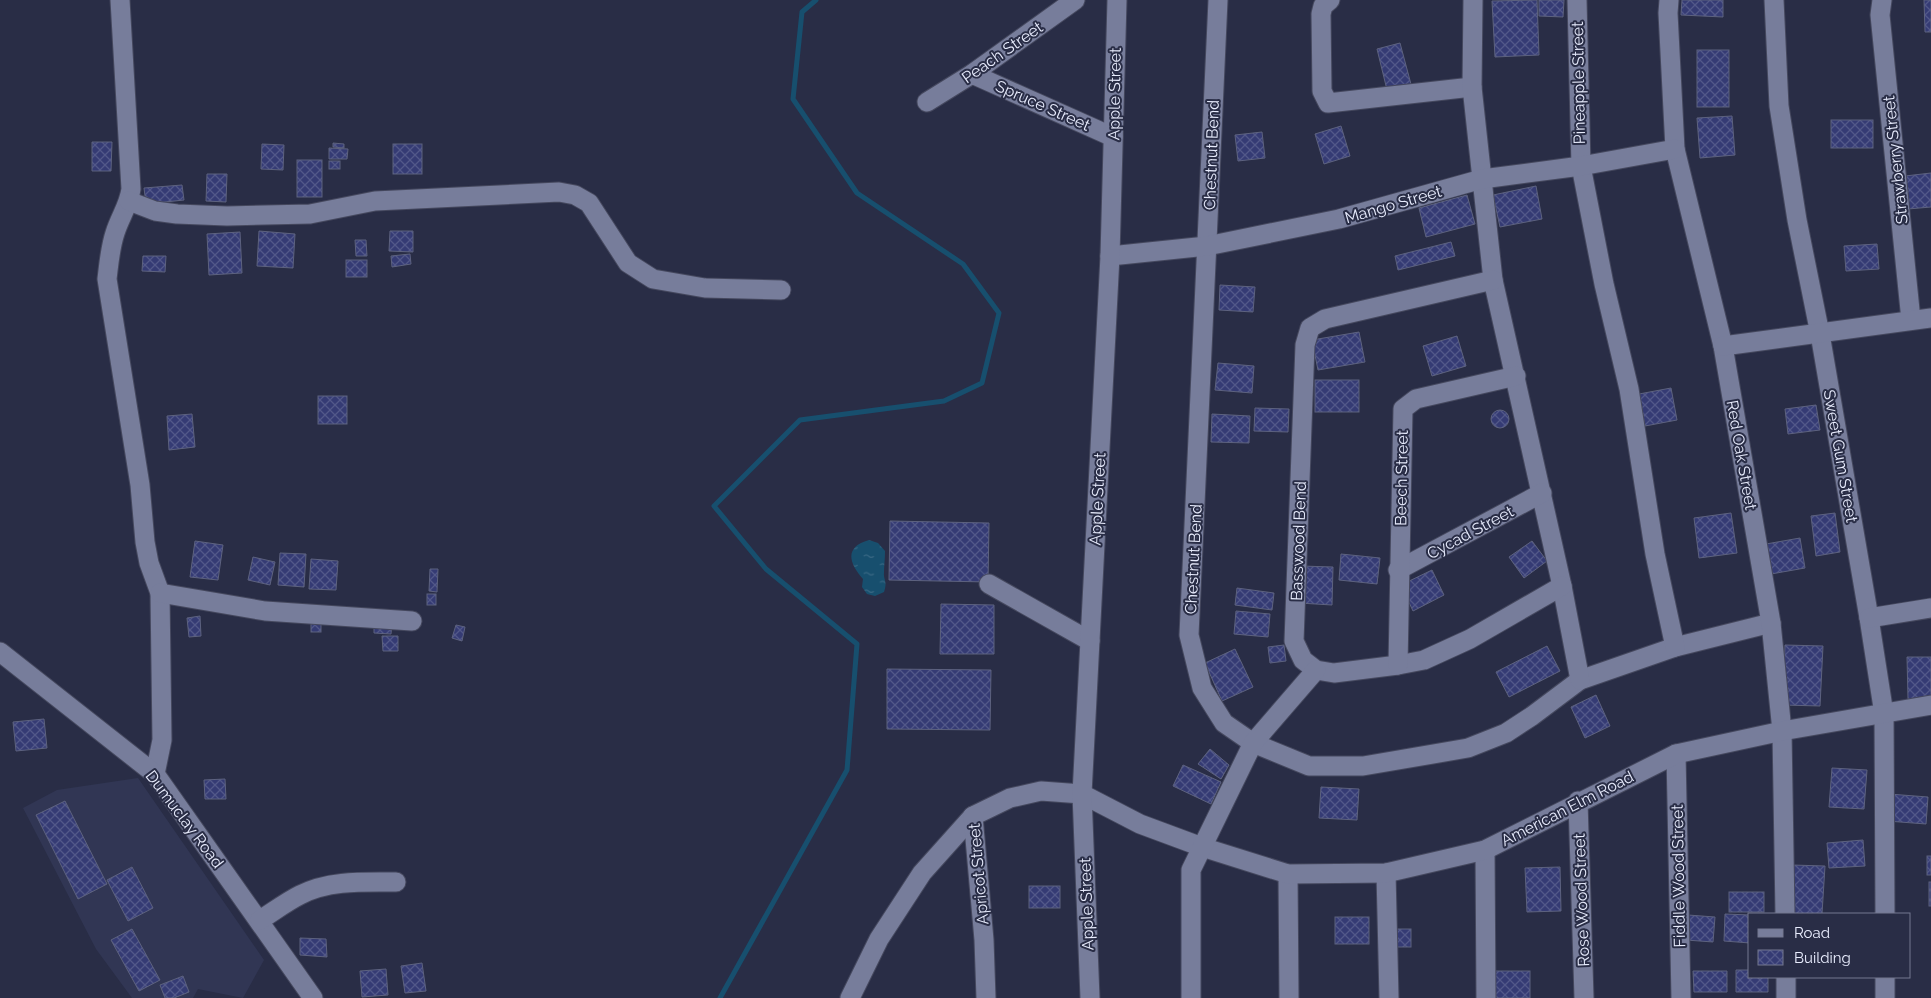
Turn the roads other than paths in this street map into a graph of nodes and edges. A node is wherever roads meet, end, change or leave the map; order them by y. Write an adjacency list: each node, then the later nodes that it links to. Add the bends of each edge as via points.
1 (120, 0): 18 (street)
2 (1075, 0): 11 (street, Peach Street)
3 (1117, 0): 14 (street, Apple Street)
4 (1218, 0): 19 (street, Chestnut Bend)
5 (1473, 0): 12 (street)
6 (1576, 0): 16 (street, Pineapple Street)
7 (1670, 0): 15 (street, Red Oak Street)
8 (1774, 0): 25 (street, Sweet Gum Street, via 1779,106)
9 (1882, 0): 24 (street, Strawberry Street, via 1880,15)
10 (1328, 1): 12 (street, via 1321,14 1322,91 1328,103)
11 (972, 74): 13 (street, Peach Street); 14 (street, Spruce Street)
12 (1472, 86): 17 (street)
13 (927, 102)
14 (1113, 136): 20 (street, Apple Street)
15 (1675, 149): 16 (street, Mango Street); 26 (street, Red Oak Street)
16 (1581, 166): 17 (street, Mango Street); 38 (street, Pineapple Street, via 1629,389 1655,554)
17 (1482, 180): 19 (street, Mango Street, via 1339,219); 21 (street)
18 (130, 201): 22 (street, via 155,211 227,216 336,211 375,201 559,192 575,195 589,203 628,263 653,279 705,288); 32 (street, via 116,231 107,279 140,484 145,542)
19 (1207, 246): 20 (street, Mango Street); 46 (street, Chestnut Bend, via 1190,635 1202,688 1224,723)
20 (1110, 256): 37 (street, Apple Street)
21 (1493, 280): 27 (street); 41 (street, Basswood Bend, via 1325,319 1317,322 1306,335 1294,641 1303,660)
22 (781, 290)
23 (1931, 318): 24 (street)
24 (1911, 320): 25 (street)
25 (1820, 334): 26 (street); 34 (street, Sweet Gum Street)
26 (1723, 346): 36 (street, Red Oak Street)
27 (1516, 376): 28 (street); 29 (street, Beech Street, via 1416,399 1403,409)
28 (1542, 494): 29 (street, Cycad Street); 31 (street)
29 (1398, 570): 40 (street, Beech Street)
30 (989, 584): 37 (street)
31 (1562, 586): 40 (street, via 1470,639 1424,660); 42 (street)
32 (160, 593): 35 (street, via 265,611); 48 (street, via 162,740)
33 (1931, 608): 34 (street)
34 (1869, 618): 44 (street, Sweet Gum Street)
35 (412, 622)
36 (1771, 623): 38 (street, Chestnut Bend); 45 (street, Red Oak Street)
37 (1090, 641): 49 (street, Apple Street)
38 (1675, 647): 42 (street, Chestnut Bend)
39 (0, 652): 48 (street, Dumuclay Road)
40 (1398, 665): 41 (street, via 1355,672)
41 (1316, 670): 46 (street)
42 (1580, 680): 46 (street, Chestnut Bend, via 1506,733 1468,748 1363,766 1309,766)
43 (1931, 705): 44 (street, American Elm Road)
44 (1884, 714): 45 (street, American Elm Road); 58 (street, Sweet Gum Street)
45 (1782, 731): 47 (street, American Elm Road); 57 (street, Red Oak Street)
46 (1253, 743): 52 (street)
47 (1676, 754): 50 (street, American Elm Road); 71 (street, Fiddle Wood Street)
48 (155, 774): 59 (street, Dumuclay Road)
49 (1082, 794): 51 (street, Apricot Street, via 1041,791 1010,798); 52 (street, Apricot Street, via 1140,824); 65 (street, Apple Street)
50 (1578, 801): 53 (street, American Elm Road); 70 (street, Rose Wood Street)
51 (973, 816): 62 (street, via 922,873 879,940); 64 (street, Apricot Street)
52 (1202, 847): 54 (street, American Elm Road); 66 (street, via 1191,870)
53 (1486, 850): 55 (street, American Elm Road); 69 (street)
54 (1288, 874): 55 (street, American Elm Road); 67 (street)
55 (1386, 874): 68 (street)
56 (396, 882): 59 (street, via 355,882 316,888)
57 (1785, 913)
58 (1885, 913)
59 (260, 920): 63 (street, Dumuclay Road)
60 (1786, 978): 72 (street)
61 (1885, 978): 73 (street)
62 (857, 996)
63 (313, 998)
64 (986, 998)
65 (1090, 998)
66 (1191, 998)
67 (1289, 998)
68 (1388, 998)
69 (1486, 998)
70 (1584, 998)
71 (1681, 998)
72 (1786, 998)
73 (1886, 998)

